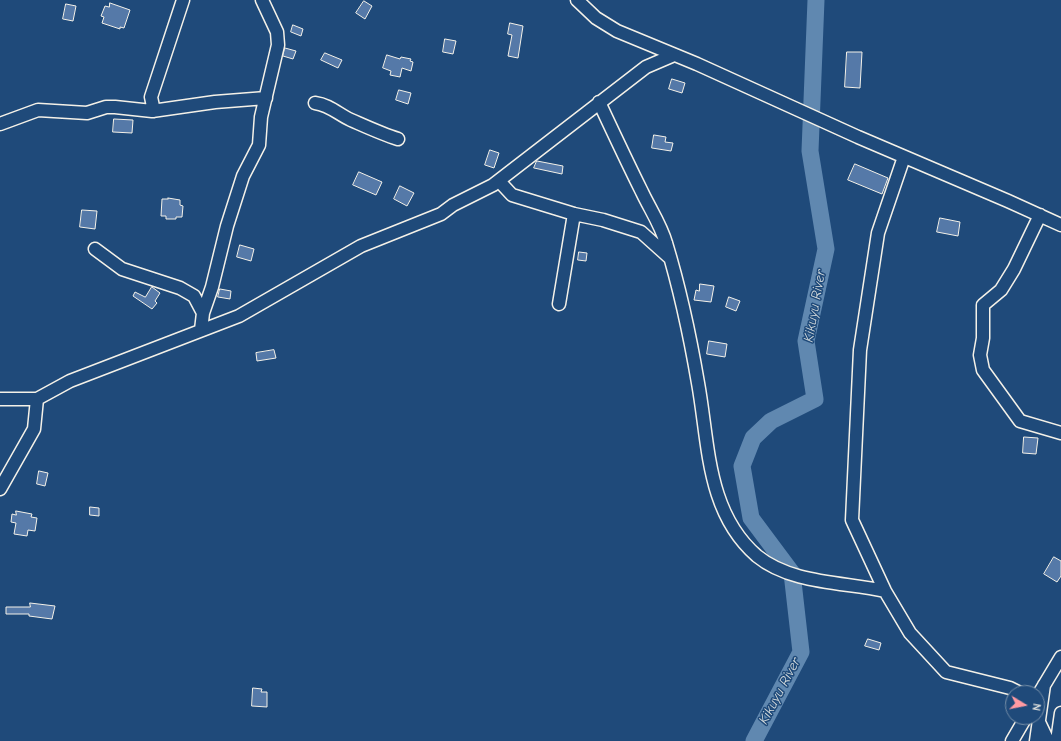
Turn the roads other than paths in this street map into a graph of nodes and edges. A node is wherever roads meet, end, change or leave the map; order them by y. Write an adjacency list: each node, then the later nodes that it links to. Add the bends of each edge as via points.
1 (183, 0): 8 (street, via 151,97)
2 (262, 0): 5 (street, via 277,32 278,45)
3 (577, 0): 4 (street, via 596,18 617,31)
4 (674, 54): 6 (street, via 646,67); 11 (street)
5 (266, 98): 8 (street); 19 (street, via 261,117 259,145 242,176)
6 (599, 102): 12 (street); 17 (street, via 663,234)
7 (315, 103): 10 (street, via 332,108 380,134)
8 (154, 111): 9 (street, via 115,107 87,113 38,110)
9 (0, 124)
10 (398, 139)
11 (904, 157): 14 (street); 25 (street, via 878,234 860,350 852,520)
12 (500, 180): 13 (street, via 512,196); 20 (street, via 440,214 361,246 239,316)
13 (574, 214): 17 (street, via 641,232); 18 (street)
14 (1040, 216): 15 (street); 23 (street, via 1001,290 983,305 980,355 983,370 1020,421)
15 (1061, 225)
16 (95, 249): 19 (street, via 122,269 194,296)
17 (670, 258): 25 (street, via 685,313 698,383 710,473 726,516 737,535 756,555 773,567 817,581)
18 (559, 304)
19 (203, 313): 20 (street)
20 (201, 330): 22 (street, via 70,381)
21 (0, 399): 22 (street)
22 (37, 399): 24 (street, via 34,429)
23 (1060, 430)
24 (0, 489)
25 (885, 591): 28 (street, via 910,633 946,672)
26 (1061, 657): 27 (street)
27 (1044, 685)
28 (1005, 687)
29 (1061, 713): 36 (street)
30 (1021, 725): 33 (street)
31 (1038, 725): 34 (street)
32 (1040, 725): 35 (street)
33 (1012, 741)
34 (1036, 741)
35 (1048, 741)
36 (1057, 741)

